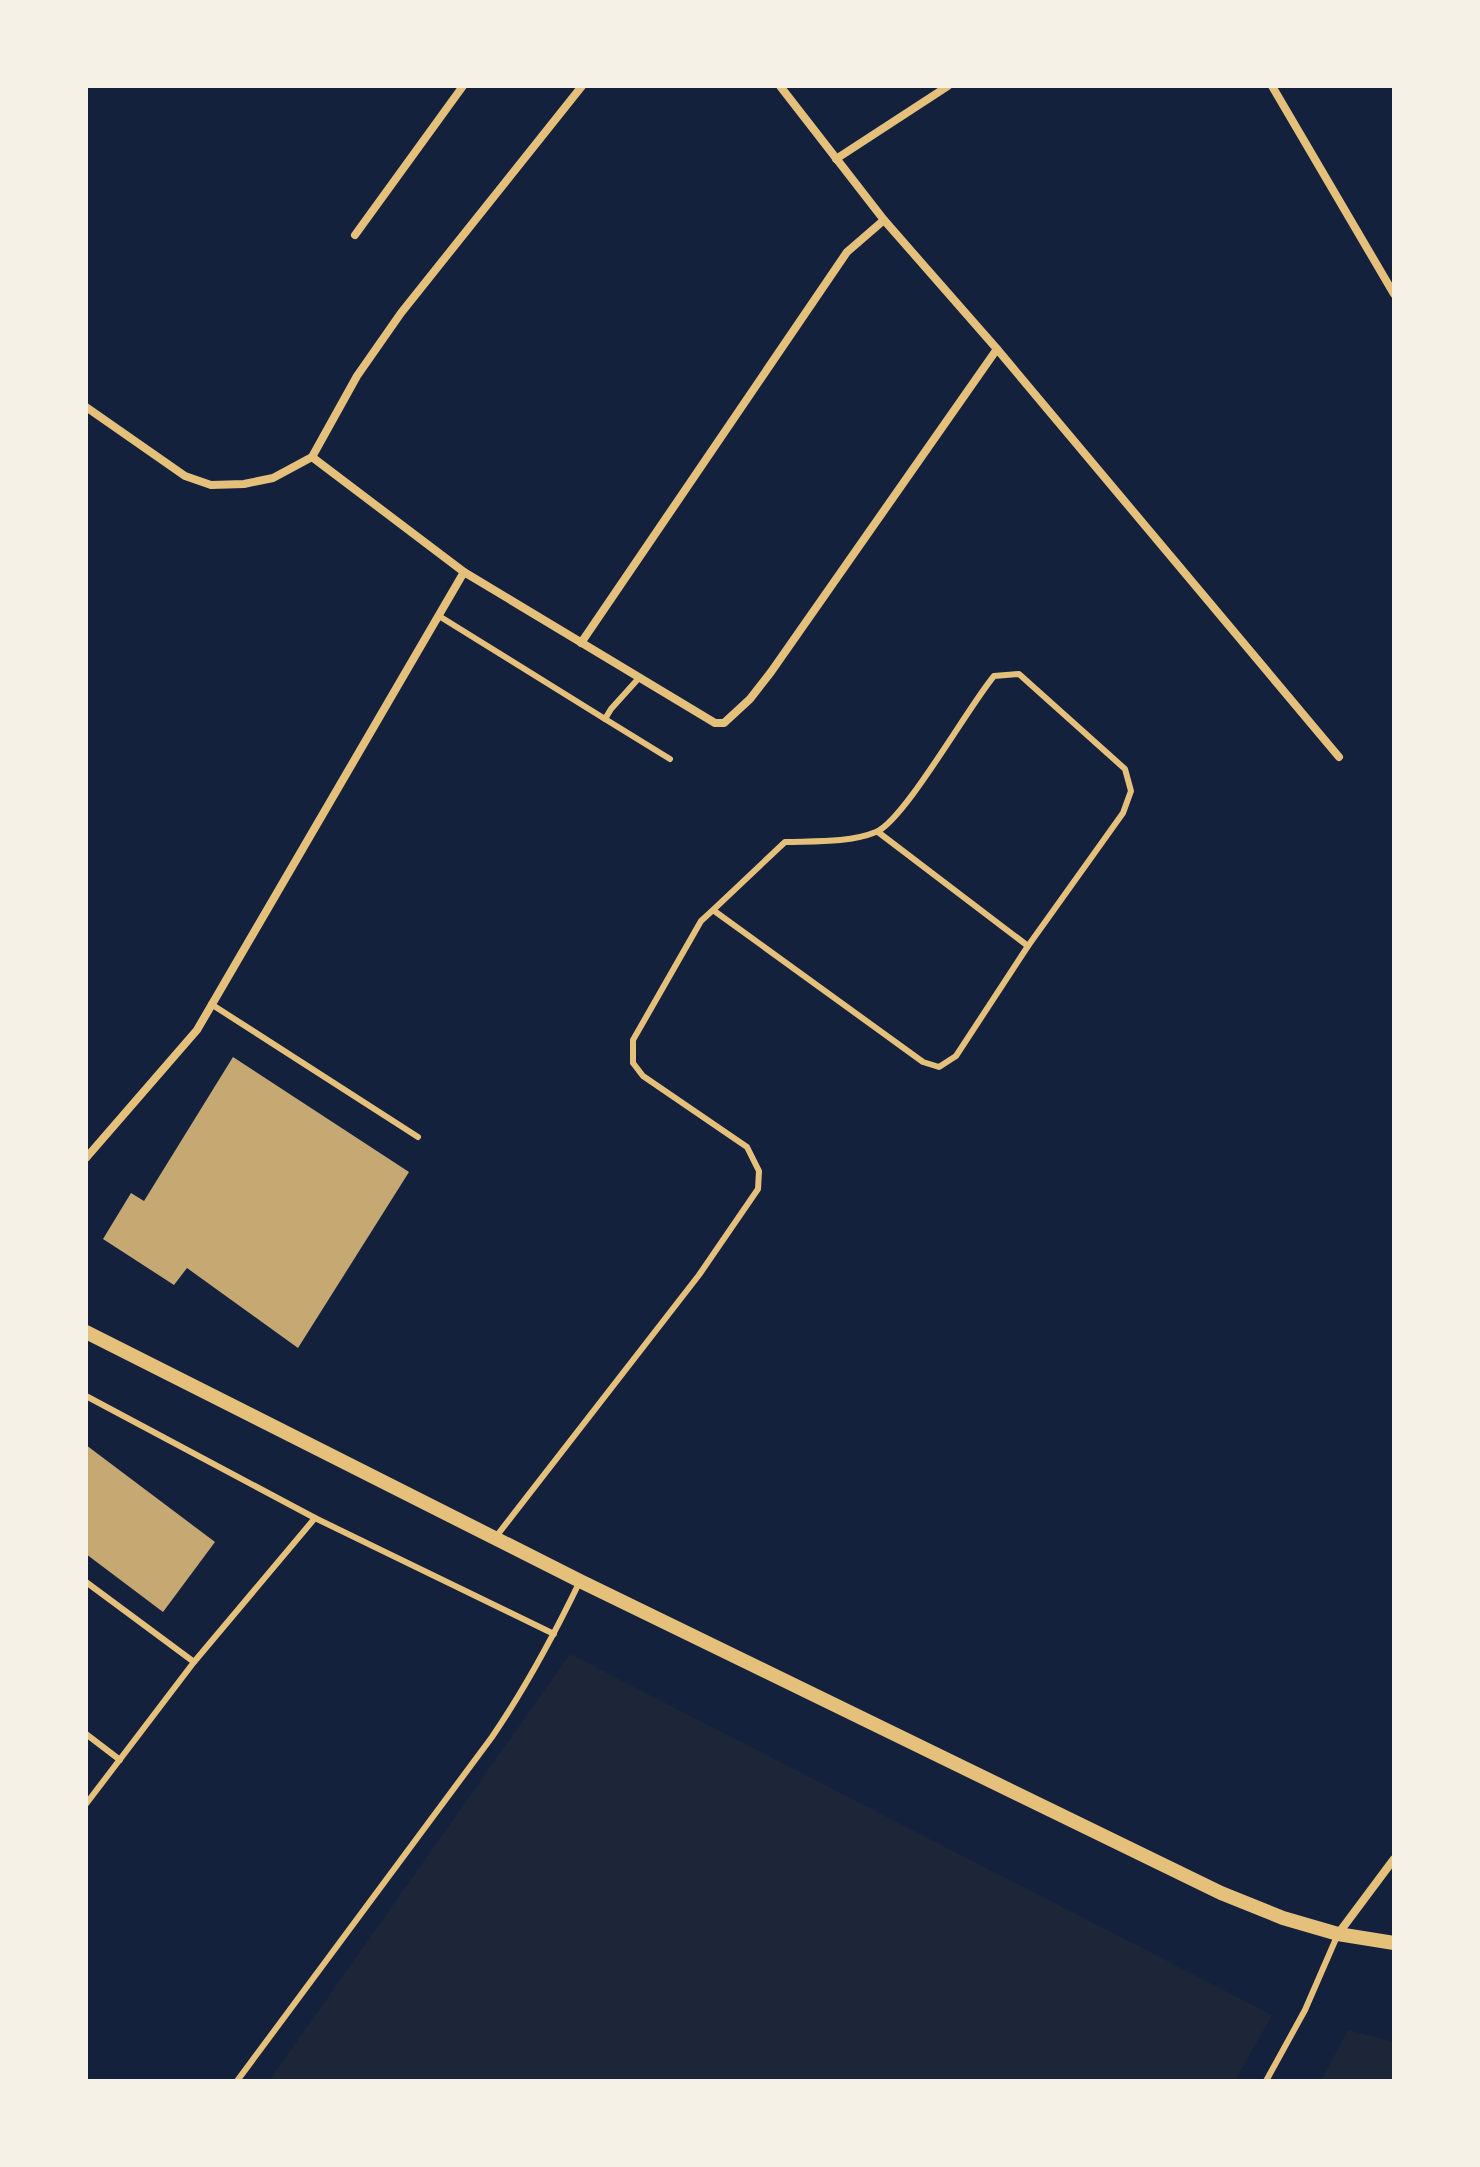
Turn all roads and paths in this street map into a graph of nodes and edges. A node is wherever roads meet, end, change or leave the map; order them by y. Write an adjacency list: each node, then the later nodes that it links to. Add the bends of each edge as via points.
1 (463, 86): 8 (street)
2 (582, 86): 12 (street, via 401,313 357,376)
3 (780, 86): 6 (street)
4 (948, 86): 6 (street)
5 (1272, 86): 9 (street)
6 (836, 159): 7 (street)
7 (884, 220): 10 (street); 15 (street, via 847,252)
8 (355, 235)
9 (1394, 294)
10 (997, 349): 16 (street, via 771,672 735,715 715,723); 18 (street)
11 (86, 407): 12 (street, via 185,476 211,485 273,478)
12 (312, 457): 13 (street)
13 (464, 572): 14 (street); 15 (street)
14 (439, 616): 17 (lane); 23 (street)
15 (581, 643): 16 (street)
16 (638, 679): 17 (lane)
17 (605, 719): 19 (lane)
18 (1339, 757)
19 (670, 759)
20 (878, 832): 21 (lane, via 785,842); 22 (lane); 22 (lane, via 900,813 994,676 1019,674 1125,769 1131,791 1123,813)
21 (713, 910): 22 (lane, via 923,1062 939,1067 956,1056); 29 (lane, via 701,921 633,1040 633,1063 643,1076 747,1147 759,1171 758,1189 699,1275)
22 (1028, 946)
23 (211, 1004): 24 (lane); 25 (street, via 197,1030)
24 (418, 1137)
25 (86, 1158)
26 (86, 1332): 29 (street)
27 (86, 1396): 28 (lane)
28 (315, 1518): 32 (lane); 33 (lane)
29 (495, 1538): 30 (street)
30 (580, 1581): 32 (lane); 38 (street, via 1221,1893)
31 (86, 1582): 33 (lane)
32 (554, 1634): 40 (lane, via 492,1737)
33 (194, 1662): 35 (lane)
34 (86, 1734): 35 (lane)
35 (120, 1760): 36 (lane)
36 (86, 1804)
37 (1394, 1859): 38 (street)
38 (1338, 1934): 39 (street); 41 (lane)
39 (1394, 1943)
40 (237, 2081)
41 (1266, 2081)

